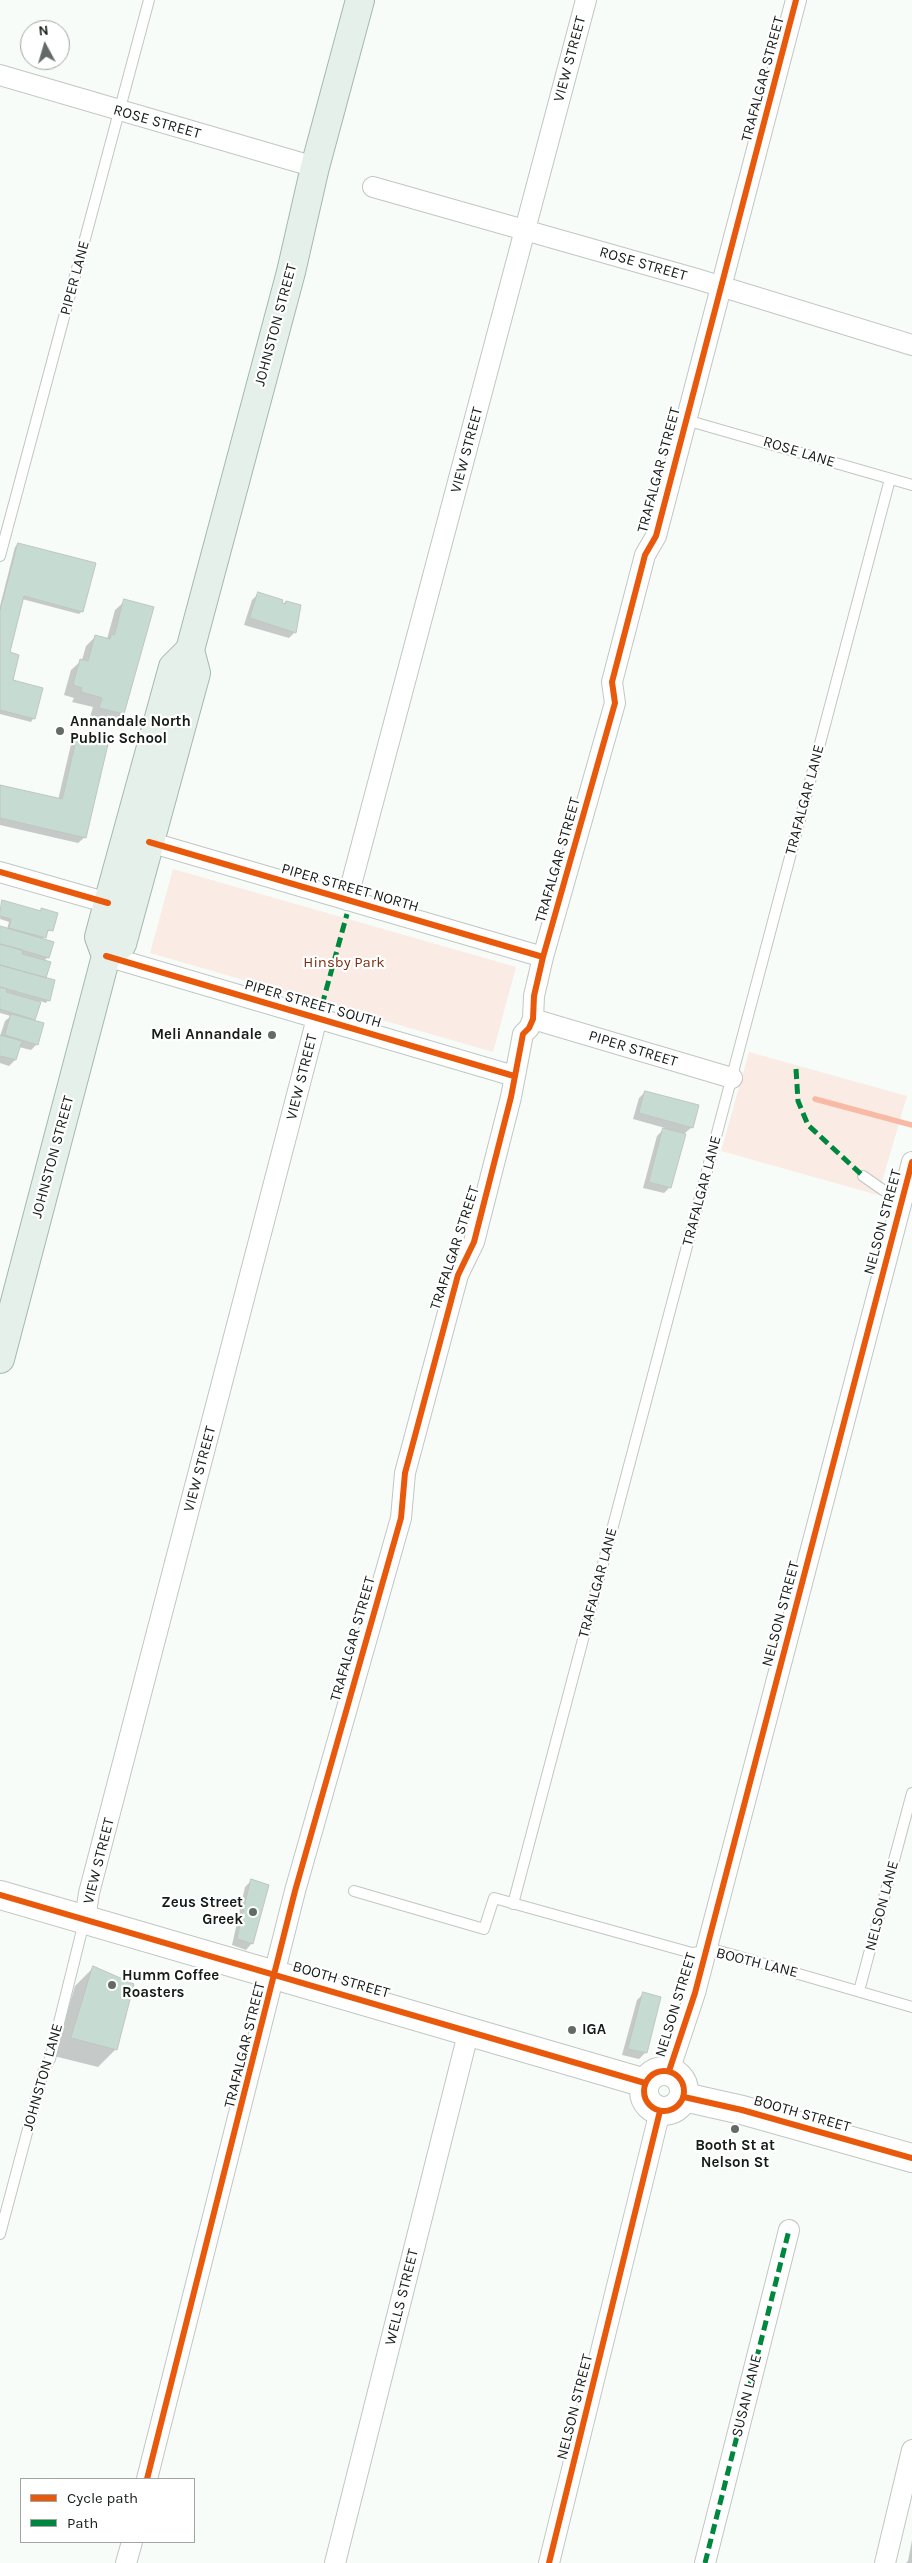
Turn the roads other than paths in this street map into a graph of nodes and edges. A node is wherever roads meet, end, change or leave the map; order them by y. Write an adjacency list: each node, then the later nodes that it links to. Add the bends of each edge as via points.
1 (149, 0): 6 (lane, PIPER LANE)
2 (360, 0): 7 (main road, JOHNSTON STREET)
3 (586, 0): 9 (street, VIEW STREET)
4 (796, 0): 10 (street, TRAFALGAR STREET)
5 (0, 75): 6 (street, ROSE STREET)
6 (120, 111): 7 (street, ROSE STREET); 15 (lane, PIPER LANE)
7 (315, 167): 16 (main road, JOHNSTON STREET, via 291,272)
8 (373, 187): 9 (street, ROSE STREET)
9 (525, 231): 10 (street, ROSE STREET); 19 (street, VIEW STREET)
10 (721, 288): 11 (street, ROSE STREET); 12 (street, TRAFALGAR STREET)
11 (912, 345)
12 (686, 420): 13 (lane, ROSE LANE); 22 (street, TRAFALGAR STREET, via 656,536 645,555 612,682 615,703)
13 (890, 479): 14 (lane, ROSE LANE); 26 (lane, TRAFALGAR LANE)
14 (912, 486)
15 (0, 556)
16 (190, 650): 17 (main road, JOHNSTON STREET, via 196,672); 20 (main road, JOHNSTON STREET, via 173,666)
17 (149, 842): 19 (street, PIPER STREET NORTH); 21 (main road, JOHNSTON STREET, via 122,944)
18 (0, 872): 20 (street)
19 (347, 900): 22 (street, PIPER STREET NORTH)
20 (108, 903): 21 (main road, JOHNSTON STREET, via 99,937)
21 (106, 956): 23 (street, PIPER STREET SOUTH); 30 (main road, JOHNSTON STREET)
22 (543, 957): 24 (street, TRAFALGAR STREET, via 534,996)
23 (317, 1018): 25 (street, PIPER STREET SOUTH); 35 (street, VIEW STREET)
24 (533, 1019): 25 (street, TRAFALGAR STREET, via 523,1034); 26 (street, PIPER STREET)
25 (514, 1076): 37 (street, TRAFALGAR STREET, via 474,1242 458,1275 405,1473 401,1518 295,1890)
26 (732, 1078): 34 (lane, TRAFALGAR LANE)
27 (912, 1162): 29 (street, NELSON STREET)
28 (863, 1176): 29 (lane, via 883,1190)
29 (903, 1196): 36 (street, NELSON STREET)
30 (0, 1358)
31 (912, 1792): 38 (lane, NELSON LANE)
32 (354, 1891): 34 (lane, BOOTH LANE, via 484,1930 494,1898)
33 (0, 1895): 35 (main road, BOOTH STREET)
34 (513, 1904): 36 (lane, BOOTH LANE, via 686,1952)
35 (85, 1919): 37 (main road, BOOTH STREET); 47 (lane, JOHNSTON LANE, via 50,2059 44,2069)
36 (705, 1952): 38 (lane, BOOTH LANE, via 715,1950); 41 (street, NELSON STREET)
37 (276, 1974): 40 (main road, BOOTH STREET); 49 (street, TRAFALGAR STREET)
38 (859, 1991): 39 (lane, BOOTH LANE)
39 (912, 2007)
40 (469, 2030): 42 (main road, BOOTH STREET); 52 (street, WELLS STREET)
41 (669, 2071): 42 (main road, via 652,2074); 43 (main road, via 683,2082)
42 (645, 2083): 44 (main road, via 646,2101)
43 (684, 2097): 44 (main road, via 674,2109); 45 (main road, BOOTH STREET)
44 (660, 2111): 53 (street, NELSON STREET)
45 (912, 2158)
46 (789, 2230): 54 (street, SUSAN LANE)
47 (0, 2234)
48 (912, 2450): 55 (street)
49 (147, 2478)
50 (132, 2543): 51 (street)
51 (126, 2563)
52 (335, 2563)
53 (549, 2563)
54 (705, 2563)
55 (885, 2563)

